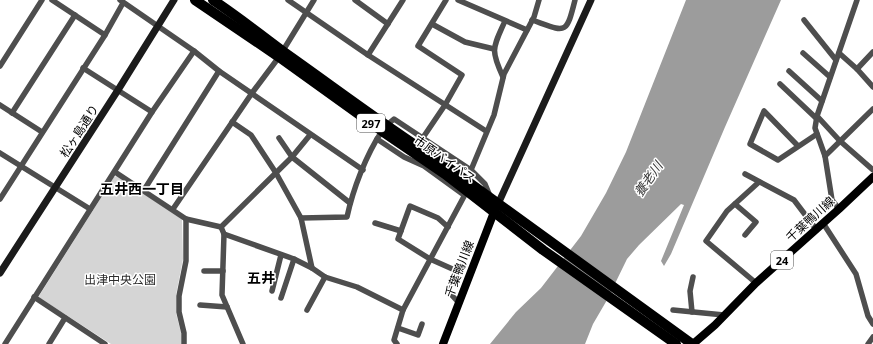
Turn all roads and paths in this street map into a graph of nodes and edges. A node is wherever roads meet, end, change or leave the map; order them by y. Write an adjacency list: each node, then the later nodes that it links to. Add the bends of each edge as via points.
1 (42, 0): 35 (street)
2 (52, 0): 18 (street)
3 (174, 0): 24 (street, 松ヶ島通り)
4 (195, 0): 32 (highway, 市原バイパス / 297)
5 (213, 0): 32 (highway, 市原バイパス / 297, via 243,20)
6 (288, 0): 17 (street)
7 (314, 0): 17 (street)
8 (357, 0): 22 (street)
9 (403, 0): 22 (street)
10 (446, 0): 23 (street)
11 (458, 0): 21 (street)
12 (539, 0): 19 (street)
13 (575, 0): 19 (street, via 571,18 564,28 558,30)
14 (590, 0): 81 (street)
15 (857, 0): 31 (street)
16 (122, 1): 24 (street); 26 (street)
17 (307, 12): 32 (street); 33 (street)
18 (75, 15): 26 (street); 51 (street)
19 (532, 20): 25 (street)
20 (804, 20): 34 (street)
21 (505, 21): 25 (street); 27 (street)
22 (388, 24): 33 (street)
23 (432, 24): 27 (street, via 465,42); 48 (street, via 418,46 462,75)
24 (159, 26): 28 (street); 44 (street, 松ヶ島通り)
25 (527, 30): 40 (street)
26 (105, 35): 36 (street)
27 (494, 50): 40 (street, via 495,60)
28 (194, 51): 38 (street); 50 (street)
29 (873, 52): 37 (street)
30 (803, 53): 41 (street)
31 (839, 53): 34 (street); 37 (street)
32 (280, 54): 45 (street); 56 (highway, 市原バイパス / 297)
33 (368, 54): 48 (street)
34 (836, 60): 41 (street)
35 (0, 66)
36 (83, 68): 44 (street); 55 (street)
37 (857, 69): 43 (street)
38 (219, 70): 45 (street); 76 (street)
39 (789, 71): 46 (street)
40 (503, 77): 54 (street, via 494,115)
41 (830, 77): 46 (street)
42 (780, 84): 52 (street)
43 (873, 87)
44 (118, 90): 50 (street); 75 (street, 松ヶ島通り)
45 (252, 93): 53 (street); 58 (street)
46 (822, 101): 52 (street)
47 (0, 105): 51 (street)
48 (445, 105): 54 (street); 60 (street)
49 (873, 109): 61 (street)
50 (152, 112): 70 (street)
51 (12, 113): 55 (street)
52 (817, 117): 57 (street); 61 (street)
53 (232, 122): 71 (street, via 252,135); 83 (street)
54 (486, 131): 68 (street)
55 (42, 132): 66 (street)
56 (382, 132): 60 (street, via 394,119); 67 (street); 77 (highway, 市原バイパス / 297, via 438,160); 77 (street, via 404,157)
57 (817, 134): 62 (street); 64 (street)
58 (310, 135): 65 (street); 67 (street)
59 (279, 138): 65 (street)
60 (422, 139): 68 (street)
61 (840, 141): 64 (street); 69 (street)
62 (798, 146): 62 (street, via 778,160 750,144 764,111)
63 (0, 153): 66 (street)
64 (825, 156): 84 (street, via 832,200)
65 (292, 157): 71 (street); 79 (street)
66 (20, 166): 75 (street); 78 (street)
67 (363, 170): 79 (street)
68 (471, 170): 81 (street, via 485,184)
69 (873, 170)
70 (115, 172): 76 (street); 82 (street)
71 (276, 173): 85 (street); 90 (street)
72 (745, 174): 74 (street)
73 (873, 177): 84 (main road, 千葉鴨川線 / 24)
74 (760, 182): 80 (street); 91 (street, via 794,200)
75 (55, 187): 82 (street); 101 (street, 松ヶ島通り)
76 (144, 190): 83 (street)
77 (468, 190): 81 (highway, 市原バイパス / 297); 89 (street)
78 (0, 199)
79 (350, 203): 85 (street, via 347,217)
80 (735, 204): 94 (street, via 756,222); 104 (street, via 706,241)
81 (494, 205): 108 (main road, 千葉鴨川線); 119 (highway, 市原バイパス / 297, via 545,238); 119 (highway, 市原バイパス / 297, via 543,250)
82 (90, 209): 106 (street)
83 (173, 209): 86 (street)
84 (839, 209): 88 (main road, 千葉鴨川線 / 24)
85 (301, 218): 98 (street)
86 (186, 219): 90 (street); 126 (street, via 186,261 179,296)
87 (375, 223): 92 (street)
88 (823, 223): 91 (main road, 千葉鴨川線 / 24); 118 (street, via 856,274 868,316)
89 (448, 226): 92 (street, via 438,218 410,206); 97 (street)
90 (220, 227): 93 (street)
91 (816, 229): 104 (main road, 千葉鴨川線 / 24)
92 (401, 231): 97 (street, via 398,239)
93 (224, 234): 95 (street); 100 (street)
94 (745, 234)
95 (281, 255): 96 (street); 105 (street)
96 (294, 259): 98 (street); 107 (street)
97 (430, 259): 108 (street, via 457,271 448,291); 112 (street)
98 (312, 268): 102 (street)
99 (204, 271): 100 (street)
100 (223, 271): 110 (street, via 222,295)
101 (0, 273)
102 (325, 277): 111 (street); 112 (street, via 357,287)
103 (693, 277): 114 (street, via 690,291)
104 (756, 283): 115 (main road, 千葉鴨川線 / 24)
105 (272, 291)
106 (34, 297): 116 (street); 123 (street)
107 (281, 298)
108 (459, 303): 129 (main road, 千葉鴨川線)
109 (200, 305): 110 (street)
110 (227, 307): 127 (street)
111 (307, 310)
112 (403, 310): 120 (street)
113 (673, 310): 114 (street)
114 (692, 312): 115 (street)
115 (724, 315): 131 (main road, 千葉鴨川線 / 24)
116 (65, 318): 122 (street); 124 (street)
117 (422, 324): 120 (street, via 418,335)
118 (873, 324)
119 (657, 325): 130 (highway, 市原バイパス / 297); 131 (highway, 市原バイパス / 297)
120 (398, 328): 128 (street, via 394,340)
121 (873, 337): 132 (street)
122 (98, 342): 125 (street)
123 (5, 344)
124 (49, 344)
125 (105, 344)
126 (184, 344)
127 (243, 344)
128 (397, 344)
129 (443, 344)
130 (676, 344)
131 (693, 344)
132 (868, 344)

